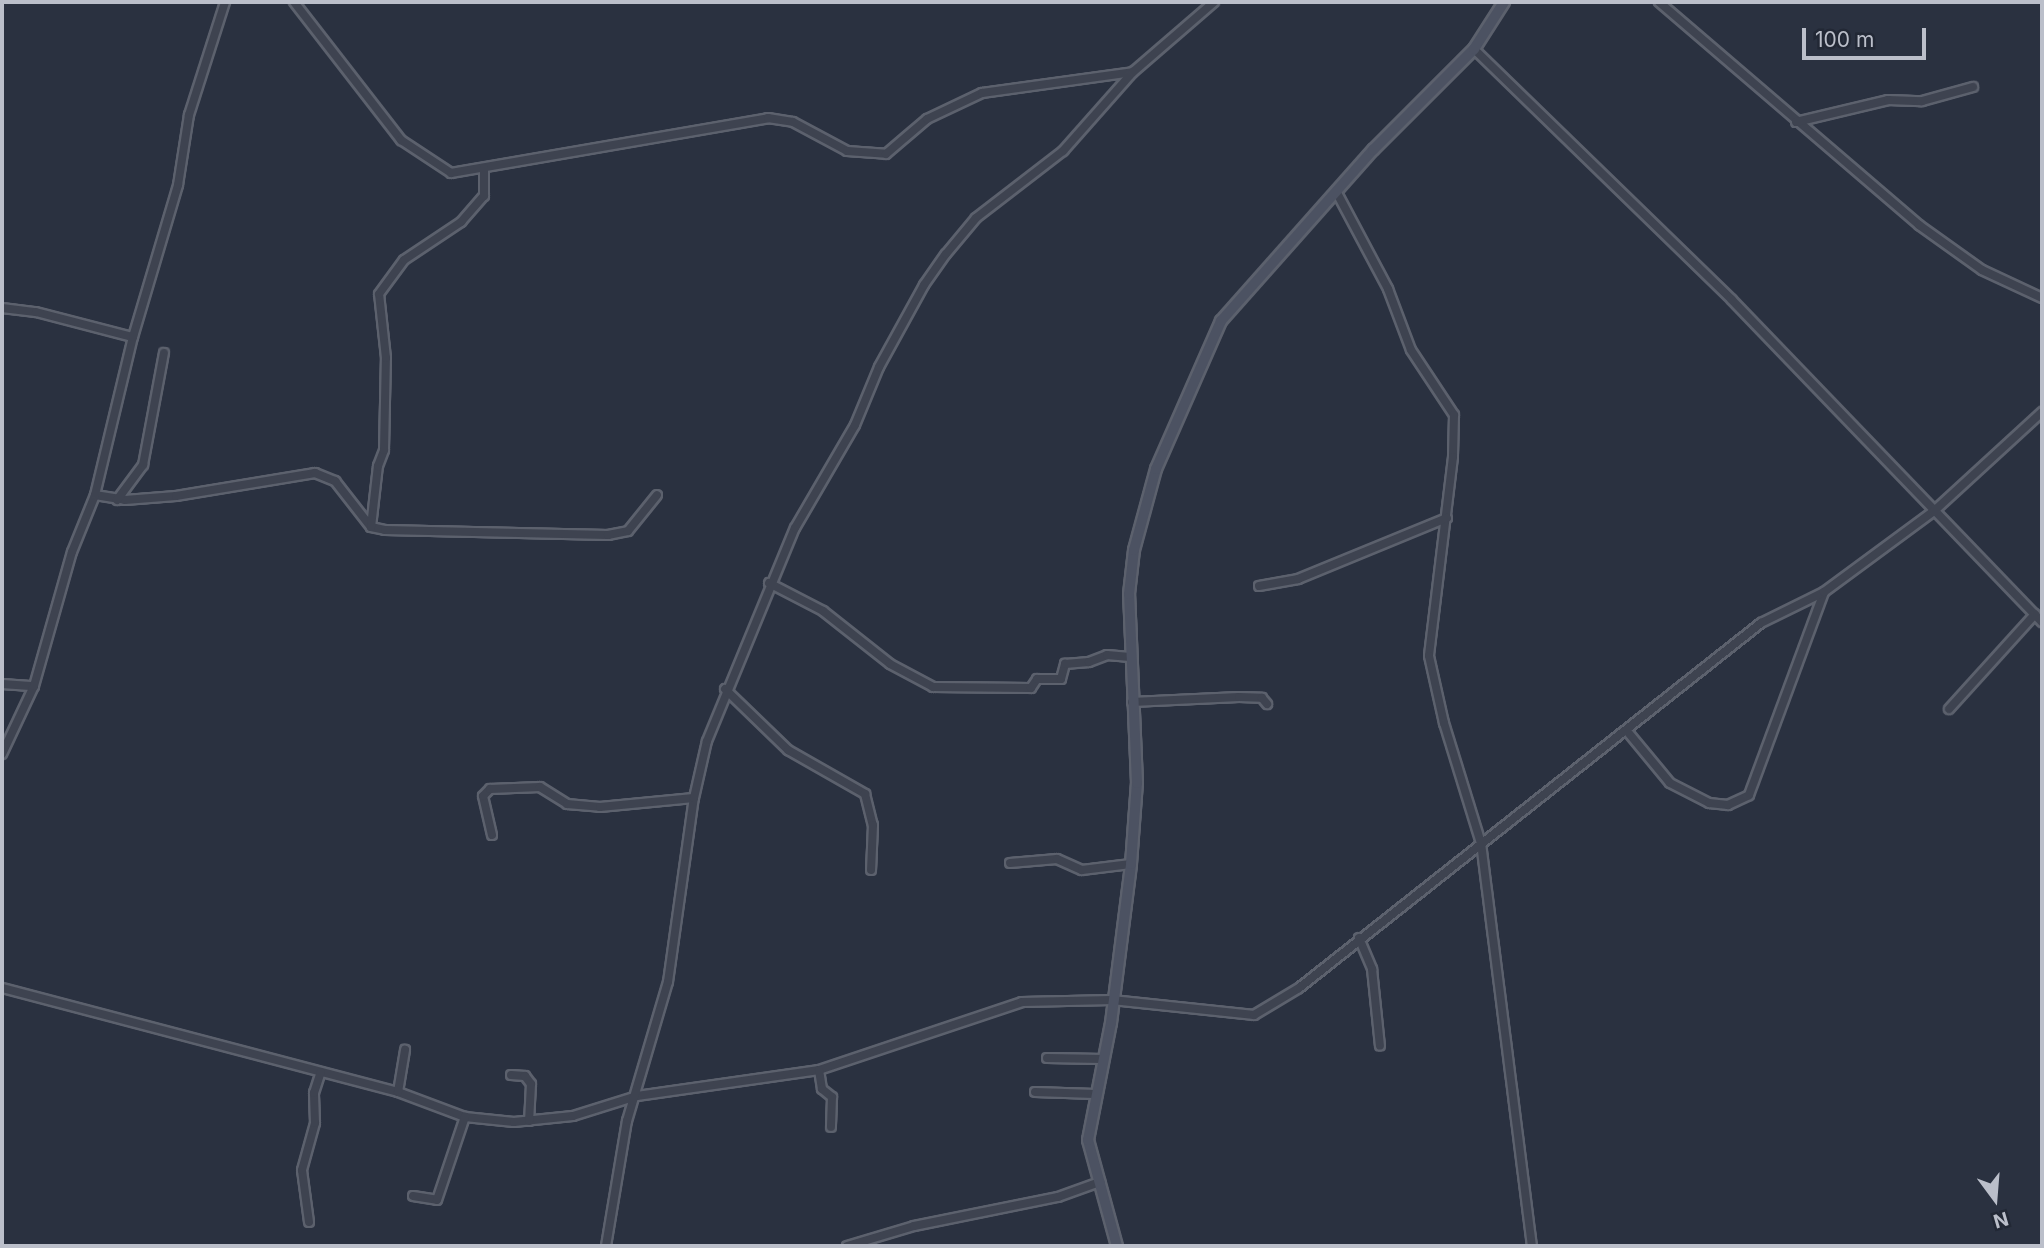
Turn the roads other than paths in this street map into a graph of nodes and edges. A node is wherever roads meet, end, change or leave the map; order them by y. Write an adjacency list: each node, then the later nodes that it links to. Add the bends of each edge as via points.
1 (225, 2): 14 (street, via 189,115 178,185)
2 (294, 2): 10 (street, via 401,140 442,171)
3 (1214, 2): 7 (street)
4 (1504, 2): 6 (street)
5 (1658, 2): 9 (street)
6 (1474, 49): 11 (street); 20 (street, via 1741,309)
7 (1133, 72): 10 (street, via 982,93 927,119 886,154 847,151 793,122 768,118); 23 (street, via 1063,151 976,218 924,285)
8 (1973, 87): 9 (street, via 1922,100 1888,100)
9 (1796, 122): 12 (street, via 1919,225 1982,270)
10 (484, 168): 22 (street, via 484,195 461,222 404,260 379,294 386,358 384,450)
11 (1337, 193): 21 (street, via 1388,289 1411,350 1454,415); 28 (street, via 1222,320 1199,365 1156,469 1134,550)
12 (2042, 298)
13 (2, 308): 14 (street)
14 (133, 337): 17 (street)
15 (164, 353): 19 (street, via 143,466)
16 (2042, 412): 20 (street)
17 (96, 495): 19 (street); 30 (street, via 72,552)
18 (657, 495): 22 (street, via 620,534 416,533)
19 (117, 500): 22 (street, via 176,496 315,473 335,481)
20 (1934, 511): 25 (street); 26 (street)
21 (1447, 518): 24 (street, via 1298,579); 39 (street, via 1429,656)
22 (371, 527)
23 (769, 583): 28 (street, via 823,611 890,664 933,687 1031,688 1037,679 1060,679 1065,664 1107,655); 31 (street)
24 (1259, 586)
25 (1824, 592): 35 (street, via 1761,623); 35 (street, via 1749,795 1728,805 1709,803 1670,783)
26 (2035, 614): 27 (street); 34 (street)
27 (2042, 621)
28 (1130, 657): 32 (street)
29 (2, 684): 30 (street)
30 (34, 686): 36 (street)
31 (724, 689): 37 (street); 42 (street, via 788,750 864,794 873,825)
32 (1132, 702): 33 (street, via 1239,697 1262,698); 41 (street, via 1137,783)
33 (1267, 704)
34 (1949, 709)
35 (1627, 731): 39 (street)
36 (2, 754)
37 (694, 798): 38 (street, via 600,807 567,804 540,787 490,789 483,796); 56 (street, via 668,982)
38 (492, 835)
39 (1481, 844): 43 (street); 66 (street)
40 (1010, 863): 41 (street, via 1057,859 1082,870)
41 (1131, 864): 45 (street)
42 (871, 870)
43 (1359, 938): 45 (street, via 1299,988 1254,1016); 46 (street, via 1372,969)
44 (2, 988): 51 (street)
45 (1112, 1000): 49 (street); 50 (street, via 1049,1000 994,1009)
46 (1380, 1046)
47 (405, 1050): 54 (street)
48 (1047, 1058): 49 (street)
49 (1103, 1059): 55 (street)
50 (819, 1070): 56 (street); 59 (street, via 822,1089 832,1097)
51 (321, 1072): 54 (street); 62 (street, via 314,1093 315,1123 302,1170)
52 (510, 1075): 58 (street, via 525,1076 531,1084)
53 (1035, 1092): 55 (street)
54 (398, 1093): 57 (street)
55 (1095, 1094): 60 (street, via 1088,1140)
56 (637, 1096): 58 (street, via 573,1116); 63 (street, via 626,1121)
57 (465, 1117): 58 (street); 61 (street, via 437,1200)
58 (529, 1121)
59 (831, 1127)
60 (1101, 1182): 64 (street, via 1058,1197 914,1226); 65 (street)
61 (413, 1196)
62 (309, 1222)
63 (606, 1246)
64 (847, 1246)
65 (1117, 1246)
66 (1532, 1246)

